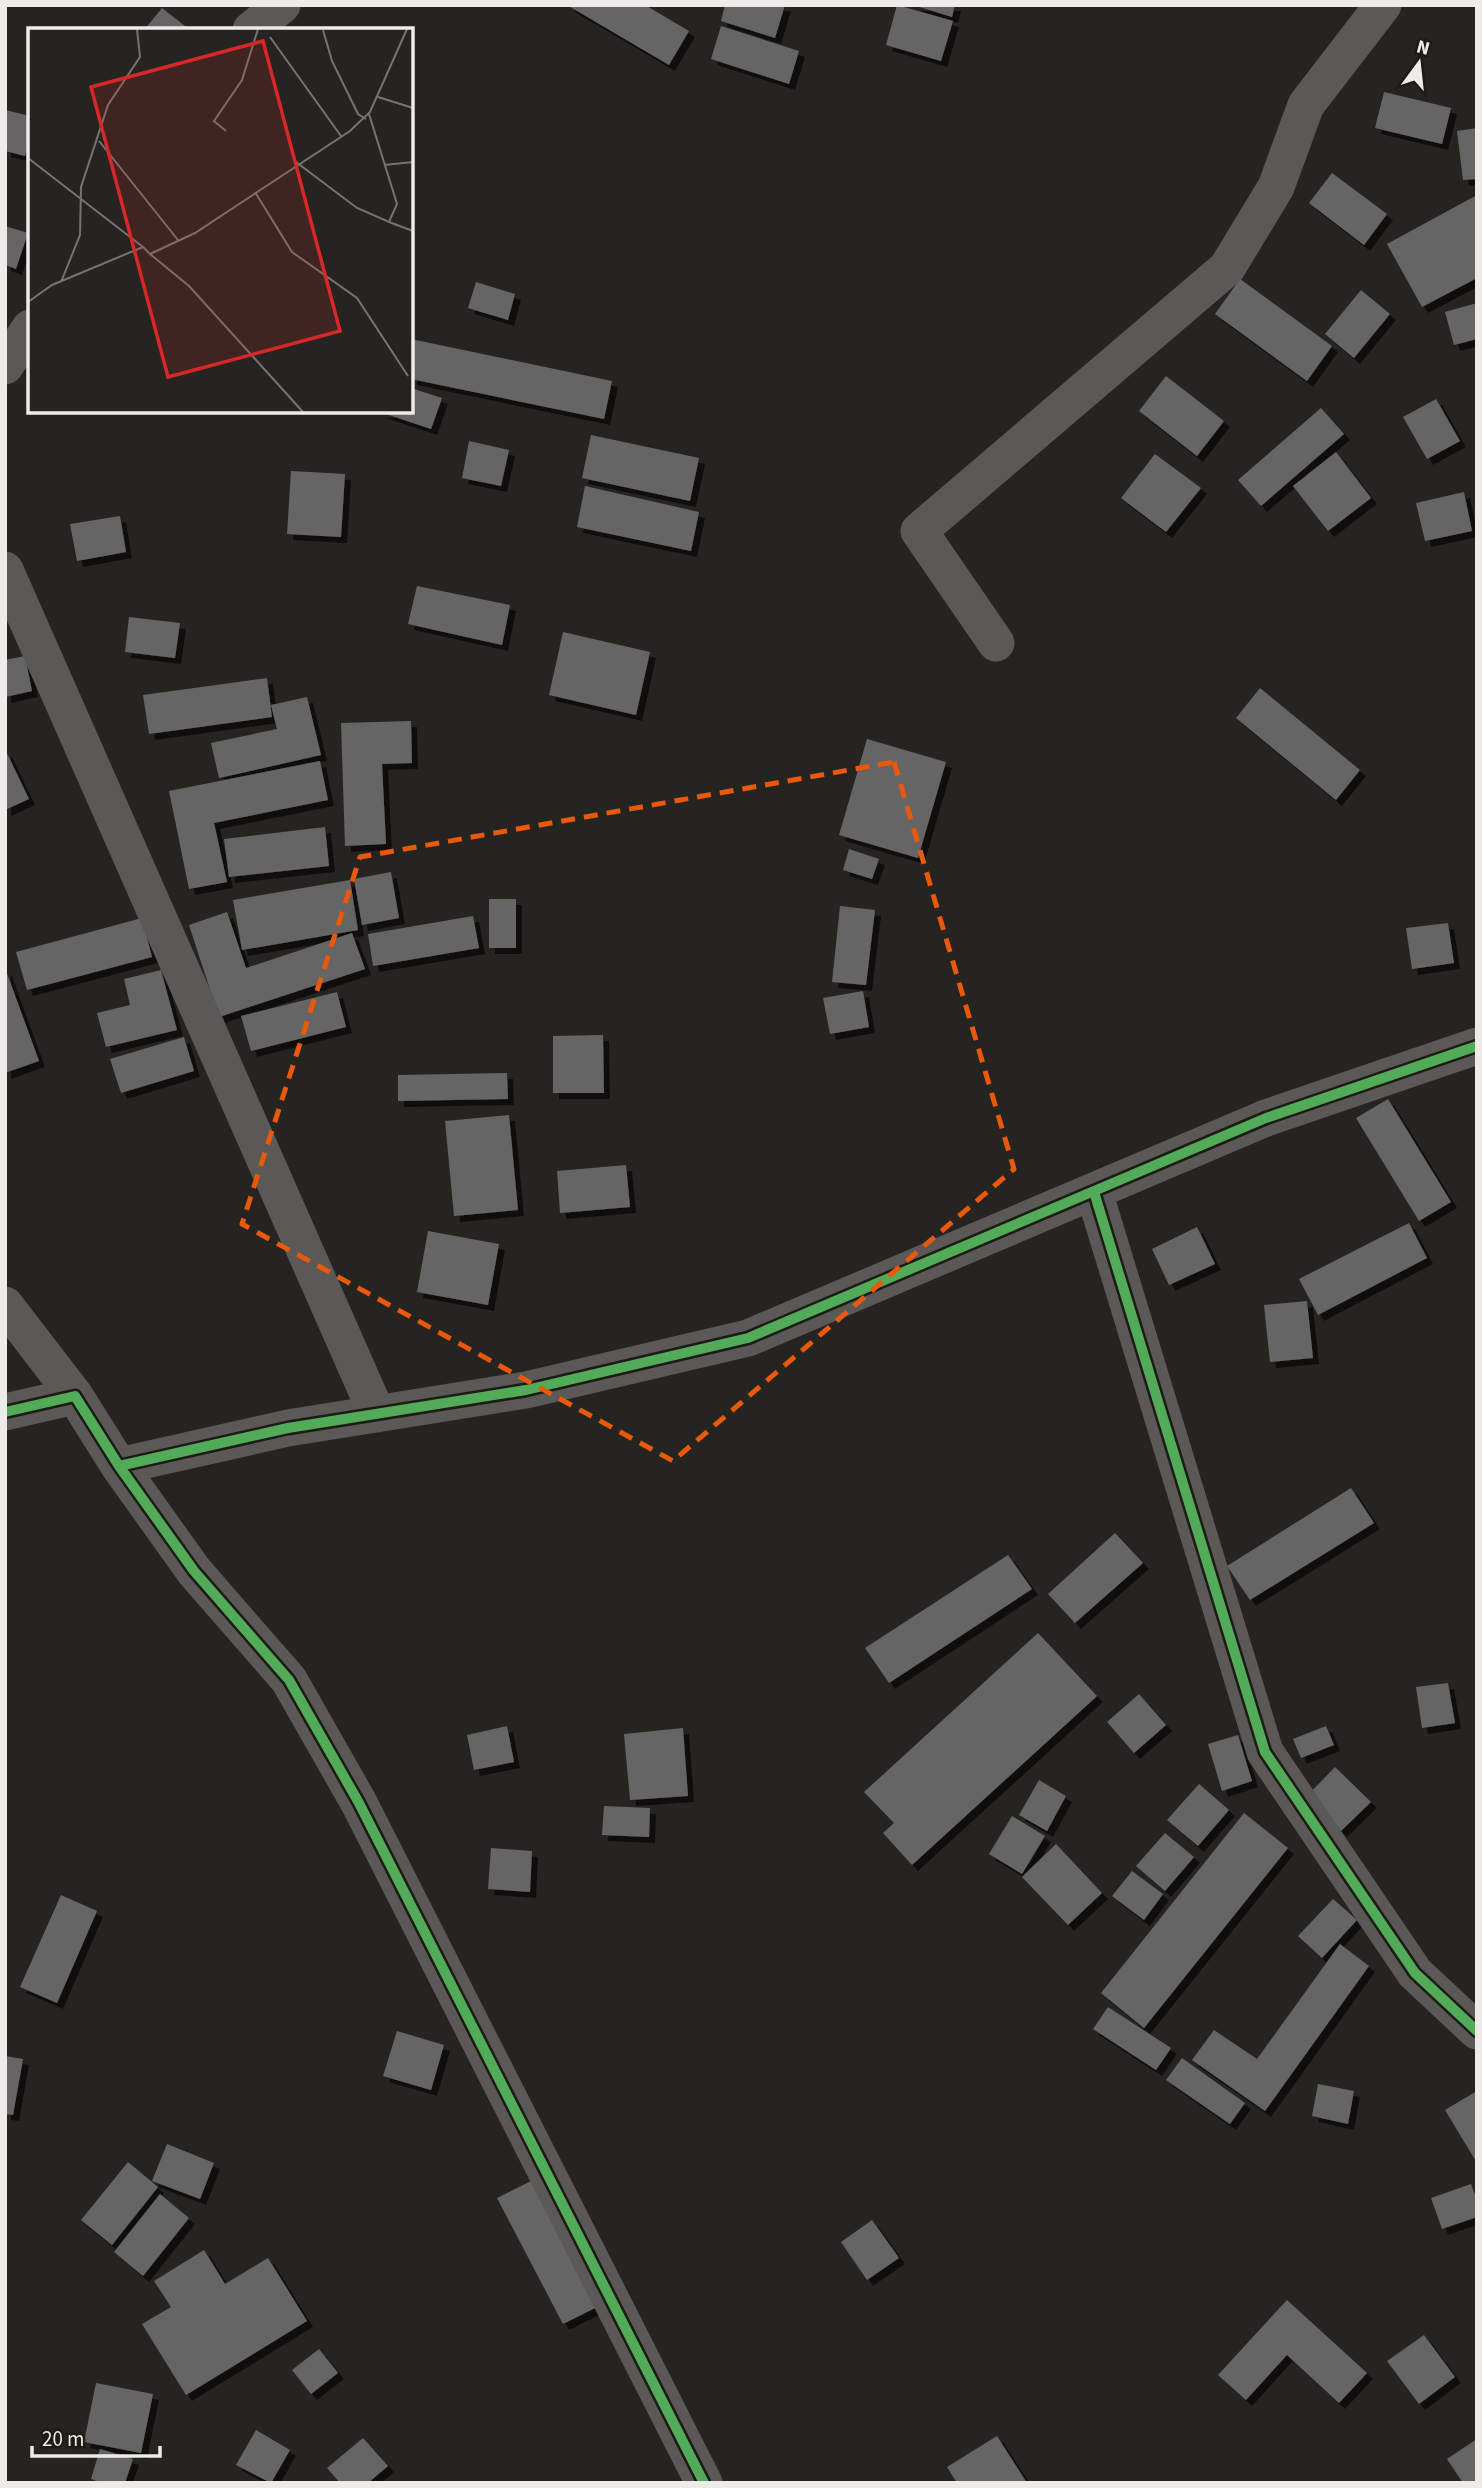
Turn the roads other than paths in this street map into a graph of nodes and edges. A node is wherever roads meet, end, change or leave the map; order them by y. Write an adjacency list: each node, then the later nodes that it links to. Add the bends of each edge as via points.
1 (282, 5): 3 (street)
2 (1383, 5): 7 (street, via 1306,105 1276,187 1227,268 919,531)
3 (253, 28)
4 (28, 331): 5 (street)
5 (5, 366)
6 (5, 570): 13 (street)
7 (996, 643)
8 (1477, 1046): 9 (street, via 1266,1118)
9 (1094, 1192): 13 (street, via 748,1338 526,1390); 15 (street, via 1265,1752 1415,1973)
10 (5, 1305): 11 (street)
11 (75, 1396): 12 (street); 14 (street)
12 (5, 1412)
13 (377, 1414): 14 (street, via 288,1428)
14 (119, 1466): 16 (street, via 194,1571 289,1680 359,1803)
15 (1477, 2031)
16 (704, 2483)

